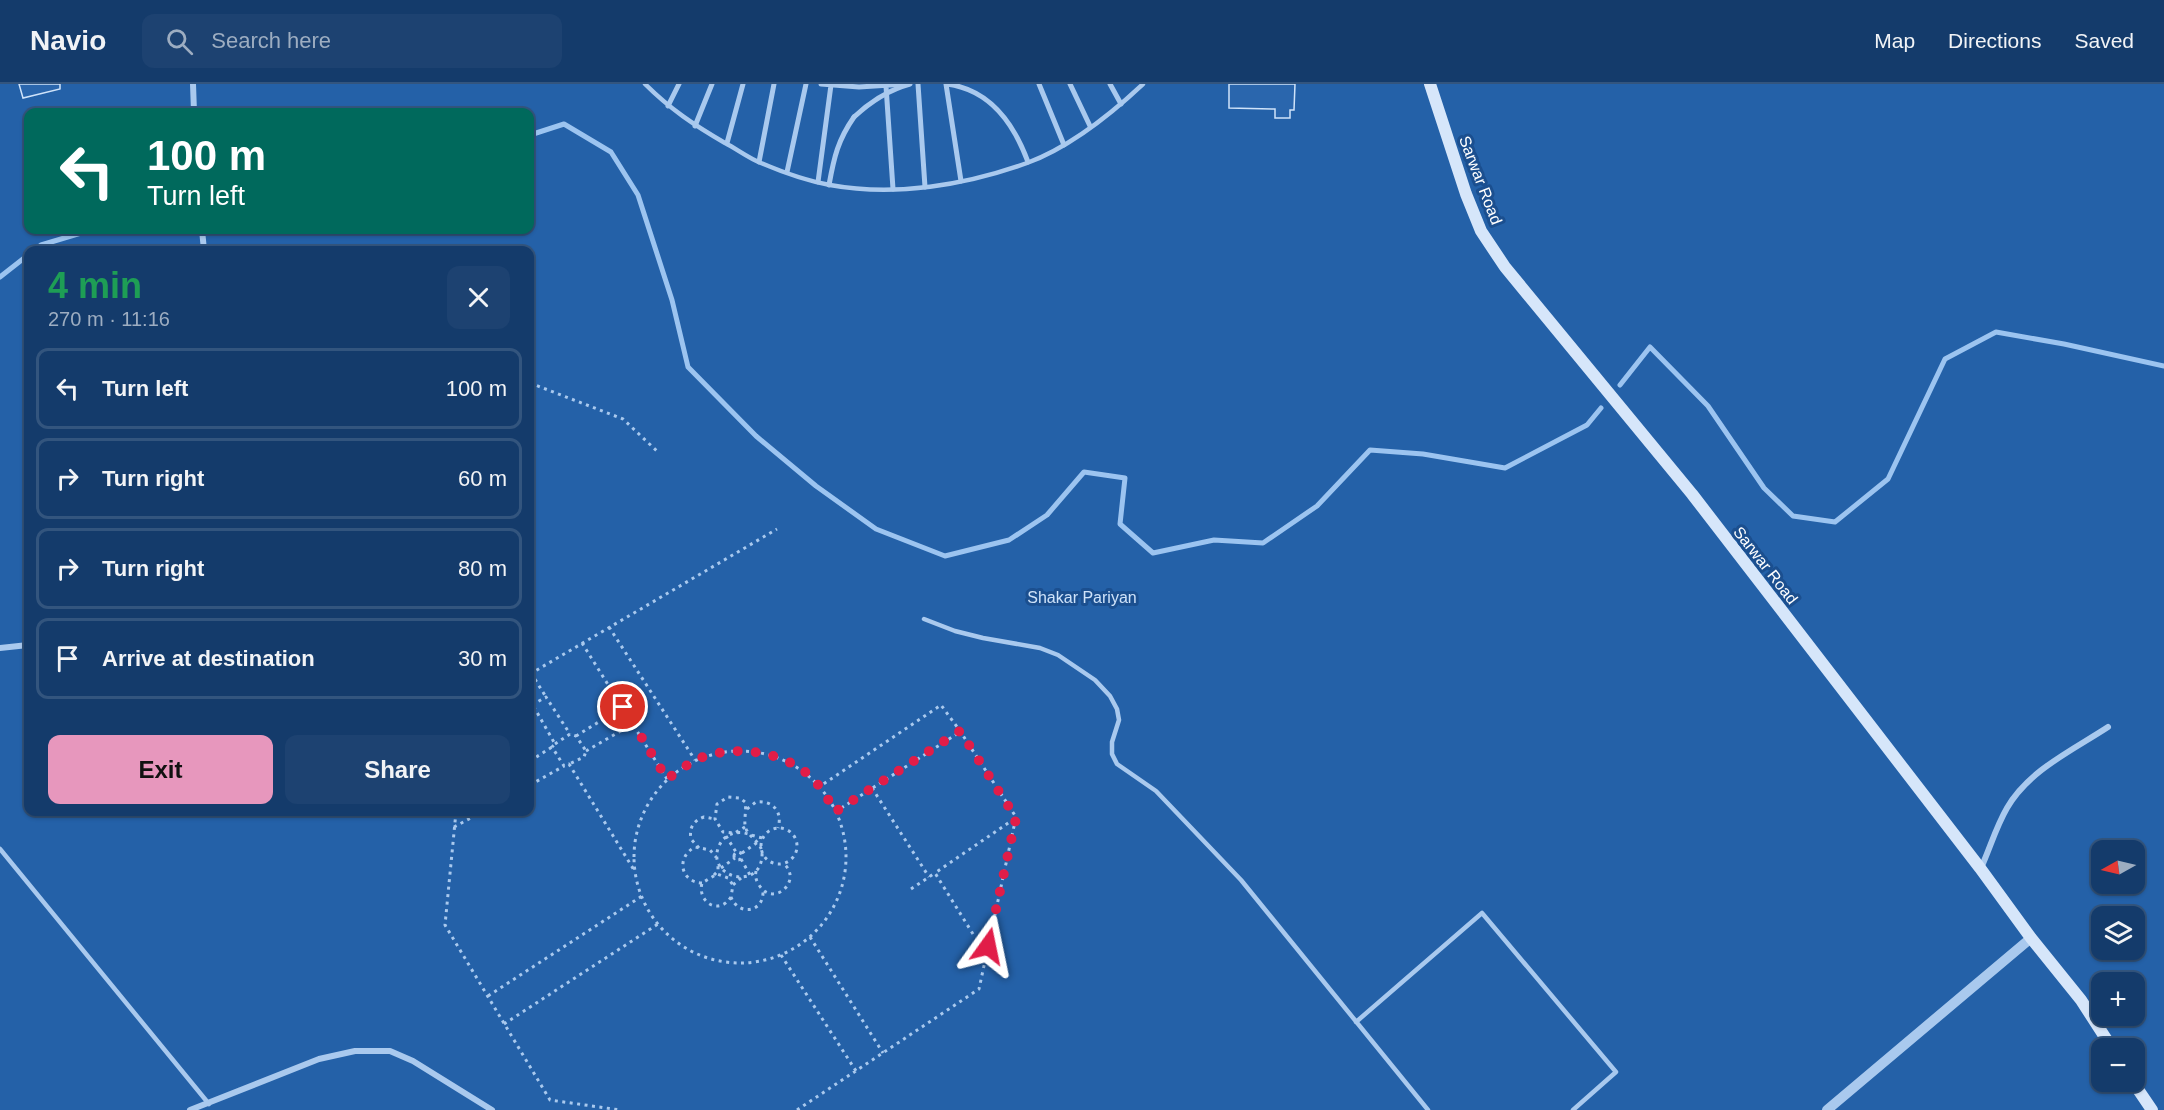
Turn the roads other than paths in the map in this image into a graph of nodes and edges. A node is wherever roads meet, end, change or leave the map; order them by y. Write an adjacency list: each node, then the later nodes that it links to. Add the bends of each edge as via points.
1 (193, 84): 21 (street)
2 (645, 84): 20 (lane)
3 (679, 84): 20 (street)
4 (712, 84): 22 (street)
5 (743, 84): 24 (street)
6 (774, 84): 26 (street)
7 (806, 84): 28 (street)
8 (821, 84): 17 (street)
9 (908, 84): 18 (street); 31 (street, bridge, via 870,102 854,117 834,155)
10 (918, 84): 32 (street)
11 (946, 84): 27 (street, via 973,92 991,104 1018,137); 29 (street)
12 (1040, 84): 25 (street)
13 (1070, 84): 23 (street)
14 (1110, 84): 19 (street)
15 (1143, 84): 19 (lane)
16 (1430, 84): 39 (main road, Sarwar Road, via 1481,231 1505,267 1692,494)
17 (831, 85): 18 (street); 30 (street)
18 (886, 86): 33 (street)
19 (1121, 105): 23 (lane)
20 (668, 106): 22 (lane)
21 (194, 108)
22 (695, 126): 24 (lane)
23 (1090, 126): 25 (lane)
24 (727, 143): 26 (lane)
25 (1064, 145): 27 (lane)
26 (759, 162): 28 (lane)
27 (1028, 162): 29 (lane)
28 (787, 172): 30 (lane)
29 (961, 181): 32 (lane)
30 (818, 182): 31 (lane)
31 (829, 185): 33 (lane)
32 (926, 187): 33 (lane)
33 (893, 189)
34 (924, 619): 41 (lane, via 983,638 1040,648 1058,655 1095,680 1117,708 1119,720 1112,754 1117,764 1156,791 1240,880)
35 (24, 645): 36 (street)
36 (0, 648)
37 (2108, 727): 39 (street, via 2028,779 1997,826)
38 (0, 849): 44 (lane)
39 (1980, 868): 40 (main road, Sarwar Road)
40 (2031, 938): 42 (main road, Sarwar Road, via 2081,1000); 49 (street)
41 (1356, 1022): 47 (lane); 48 (lane, via 1482,913 1616,1072)
42 (2106, 1038)
43 (2140, 1092): 50 (main road)
44 (209, 1104): 45 (street); 46 (street, via 319,1059 355,1051 390,1051)
45 (190, 1110)
46 (492, 1110)
47 (1428, 1110)
48 (1573, 1110)
49 (1827, 1110)
50 (2152, 1110)

